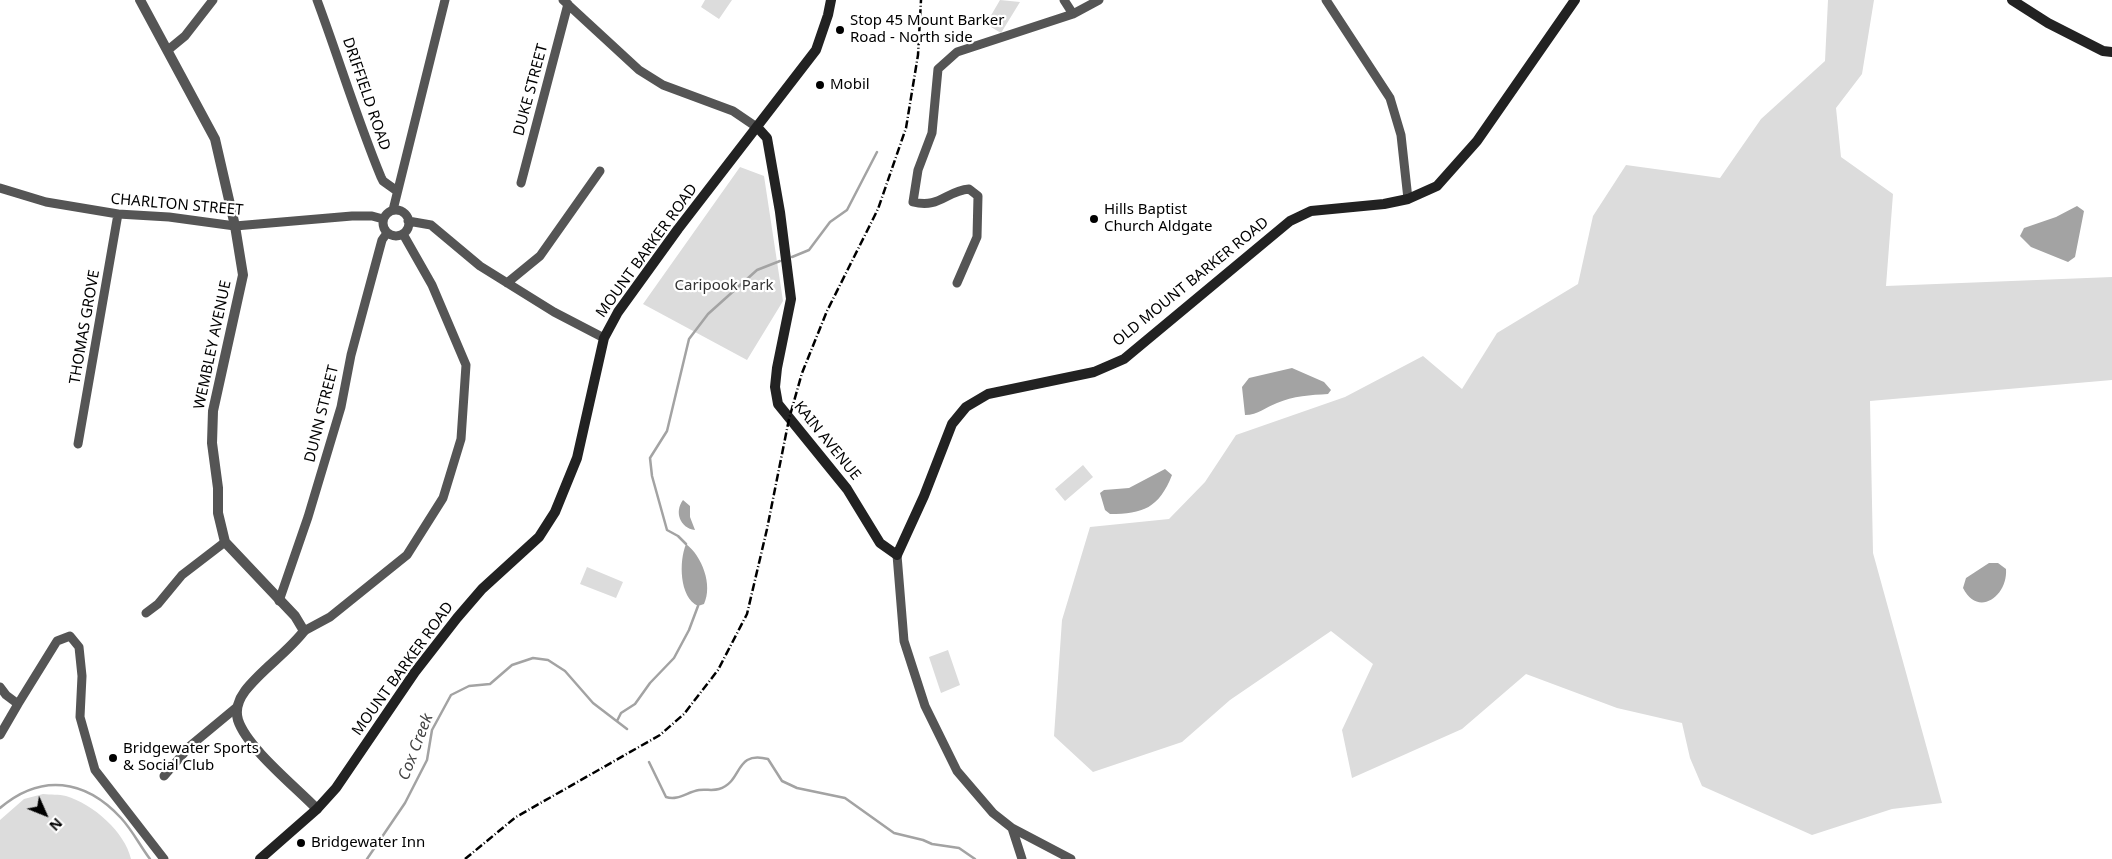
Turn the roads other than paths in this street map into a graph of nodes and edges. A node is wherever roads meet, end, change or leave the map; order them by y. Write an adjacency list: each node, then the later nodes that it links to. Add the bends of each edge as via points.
1 (140, 0): 13 (street, WEMBLEY AVENUE)
2 (213, 0): 13 (street, via 185,36)
3 (317, 0): 19 (street, DRIFFIELD ROAD, via 383,182)
4 (445, 0): 19 (street)
5 (831, 0): 15 (main road, MOUNT BARKER ROAD, via 816,50)
6 (1064, 0): 12 (street)
7 (1099, 0): 12 (street)
8 (1326, 0): 20 (street, via 1390,98 1401,135)
9 (1575, 0): 20 (main road, OLD MOUNT BARKER ROAD, via 1477,141 1437,186)
10 (2012, 0): 14 (main road, via 2048,24 2103,51)
11 (565, 2): 15 (street, via 639,70 663,86 732,112); 17 (street, DUKE STREET)
12 (1073, 14): 29 (street, via 957,52 938,69 932,133 918,170 913,202 923,205 938,203 958,190 969,190 978,196 977,237)
13 (168, 50): 25 (street, WEMBLEY AVENUE, via 214,139)
14 (2112, 52)
15 (758, 128): 30 (main road, MOUNT BARKER ROAD, via 678,229 618,312); 33 (main road, KAIN AVENUE, via 767,138 791,299 777,368 775,387 778,404 848,489 880,543)
16 (600, 171): 28 (street, via 540,256)
17 (521, 183)
18 (0, 188): 22 (street, CHARLTON STREET, via 46,202)
19 (397, 191): 21 (street)
20 (1408, 199): 33 (main road, OLD MOUNT BARKER ROAD, via 1311,211 1290,221 1124,359 1094,372 988,394 966,406 952,424)
21 (393, 210): 23 (street); 24 (street, via 403,212)
22 (118, 214): 25 (street, CHARLTON STREET); 31 (street, THOMAS GROVE)
23 (383, 219): 25 (street, CHARLTON STREET, via 352,216); 26 (street)
24 (408, 221): 27 (street); 28 (street, via 431,225 480,266)
25 (235, 226): 32 (street, WEMBLEY AVENUE, via 243,275 212,427 218,513)
26 (387, 233): 27 (street); 34 (street, DUNN STREET, via 382,240 335,425)
27 (403, 234): 36 (street, via 432,285 466,365 461,439 443,498 407,555 330,617)
28 (507, 282): 30 (street)
29 (956, 283)
30 (604, 338): 42 (main road, MOUNT BARKER ROAD, via 577,458 555,512 539,537 482,589 452,625 415,672 336,788)
31 (78, 444)
32 (225, 542): 34 (street, WEMBLEY AVENUE); 35 (street, via 182,575)
33 (897, 555): 43 (street, OLD MOUNT BARKER ROAD, via 904,641 925,706 957,771 992,813)
34 (279, 601): 36 (street, WEMBLEY AVENUE, via 295,616)
35 (146, 614)
36 (304, 631): 39 (street, via 244,692)
37 (0, 687): 38 (street)
38 (18, 704): 40 (street); 44 (street, via 57,641 70,636 79,647 82,676 80,717 95,770)
39 (237, 707): 41 (street, via 190,746); 42 (street, via 243,731 255,748)
40 (0, 735)
41 (164, 776)
42 (317, 809): 45 (main road, MOUNT BARKER ROAD)
43 (1012, 828): 46 (street); 47 (street, OLD MOUNT BARKER ROAD)
44 (164, 859)
45 (260, 859)
46 (1022, 859)
47 (1071, 859)

